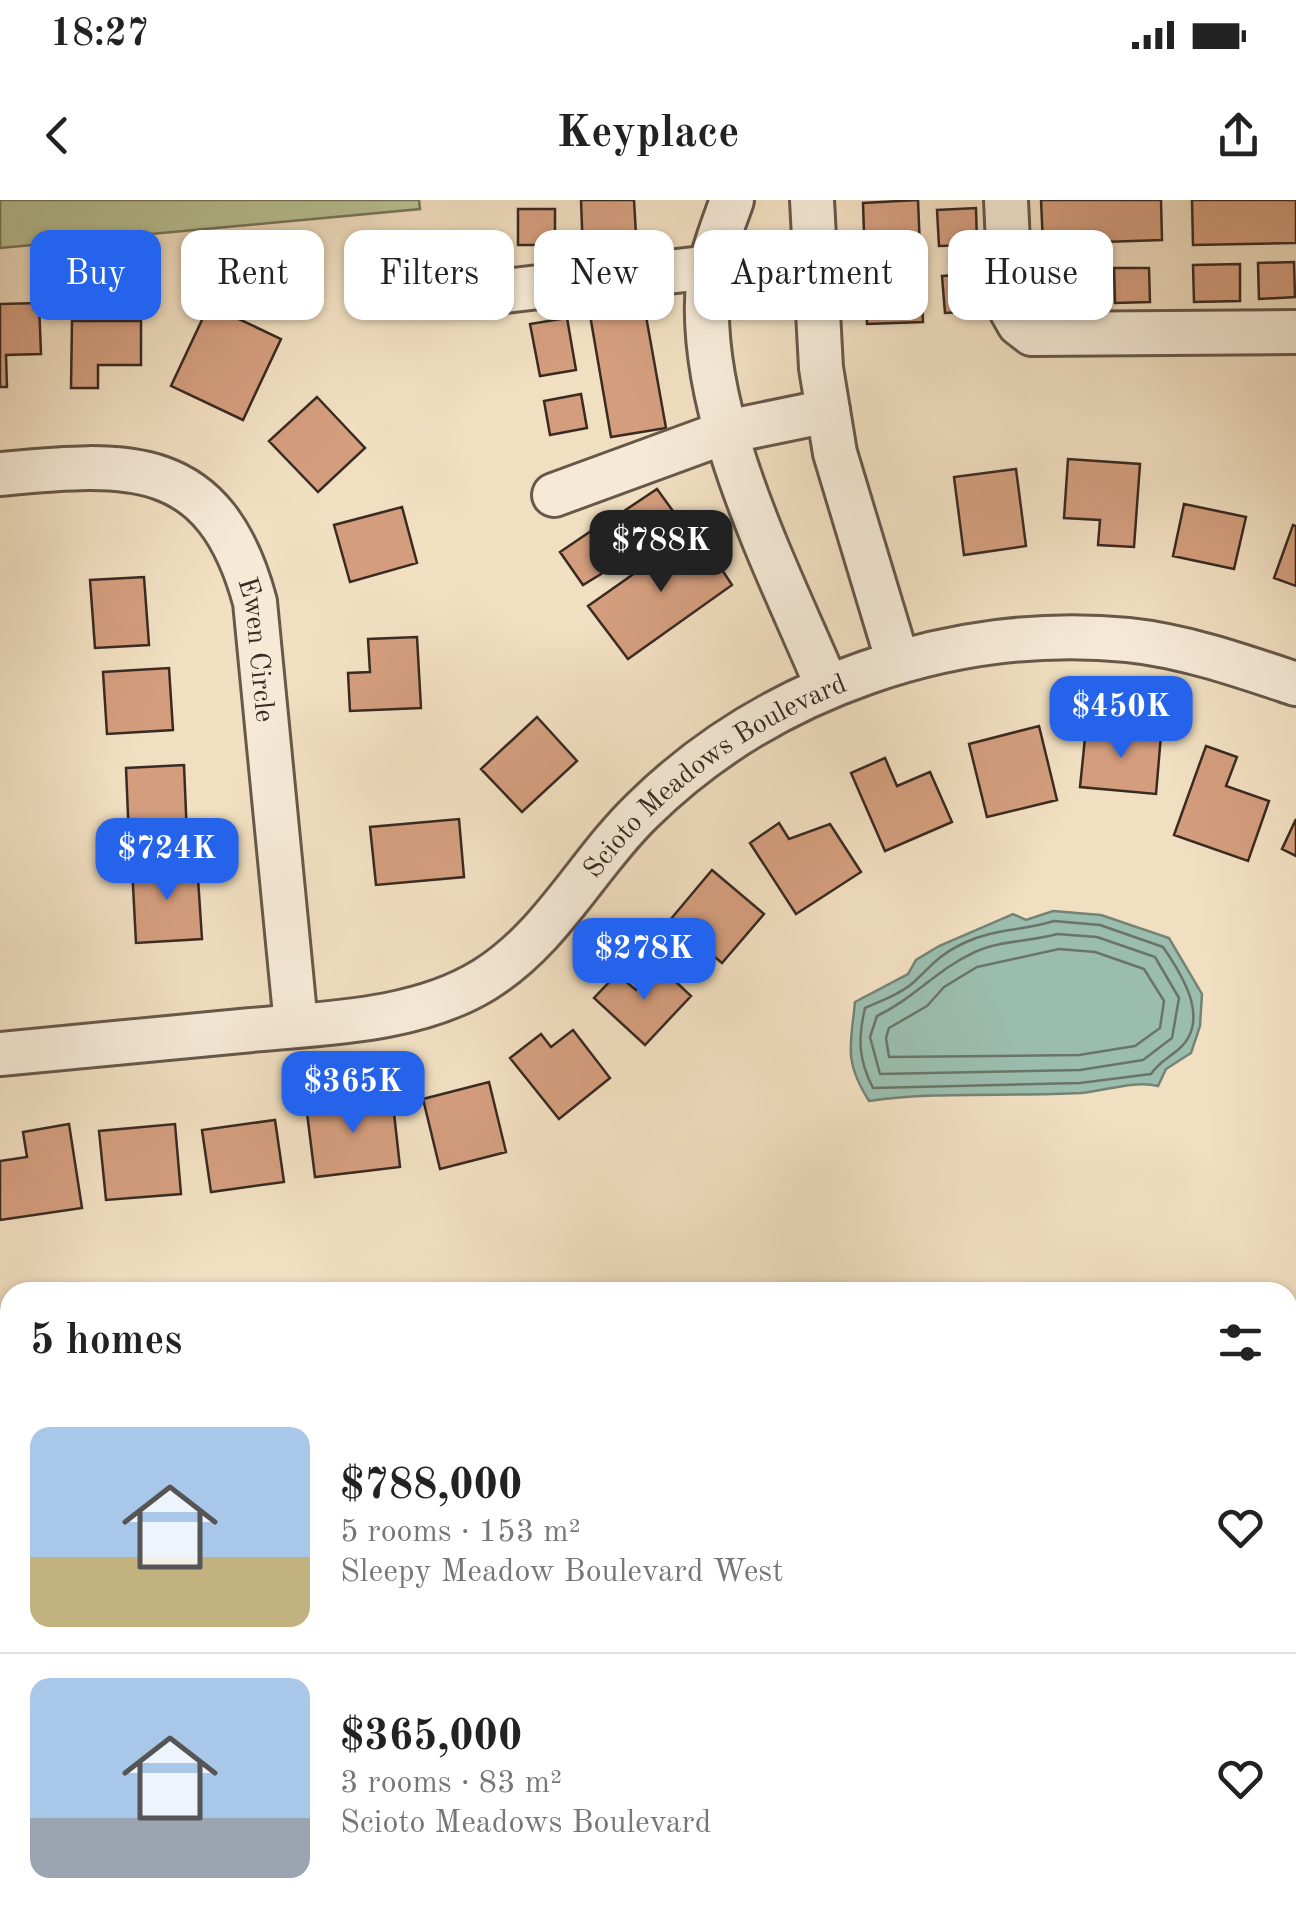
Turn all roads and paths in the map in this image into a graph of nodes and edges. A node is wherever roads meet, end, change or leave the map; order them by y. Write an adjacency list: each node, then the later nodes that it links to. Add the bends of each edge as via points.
1 (732, 200): 4 (street)
2 (812, 200): 9 (street)
3 (1006, 200): 8 (street, via 1011,310 1032,334)
4 (723, 230)
5 (694, 269): 6 (street)
6 (514, 290)
7 (711, 320): 10 (street, via 712,377)
8 (1296, 332)
9 (828, 411): 10 (street); 13 (street)
10 (726, 432): 12 (street); 15 (street)
11 (0, 474): 16 (street, Ewen Circle, via 130,468 167,479 228,529 255,602)
12 (554, 495)
13 (898, 662): 14 (street, Scioto Meadows Boulevard, via 1045,640 1130,640); 15 (street, Scioto Meadows Boulevard)
14 (1296, 684)
15 (826, 686): 16 (street, Scioto Meadows Boulevard, via 732,735 646,807 604,850 569,902 483,981 372,1018)
16 (296, 1025): 17 (street, Scioto Meadows Boulevard)
17 (0, 1054)

